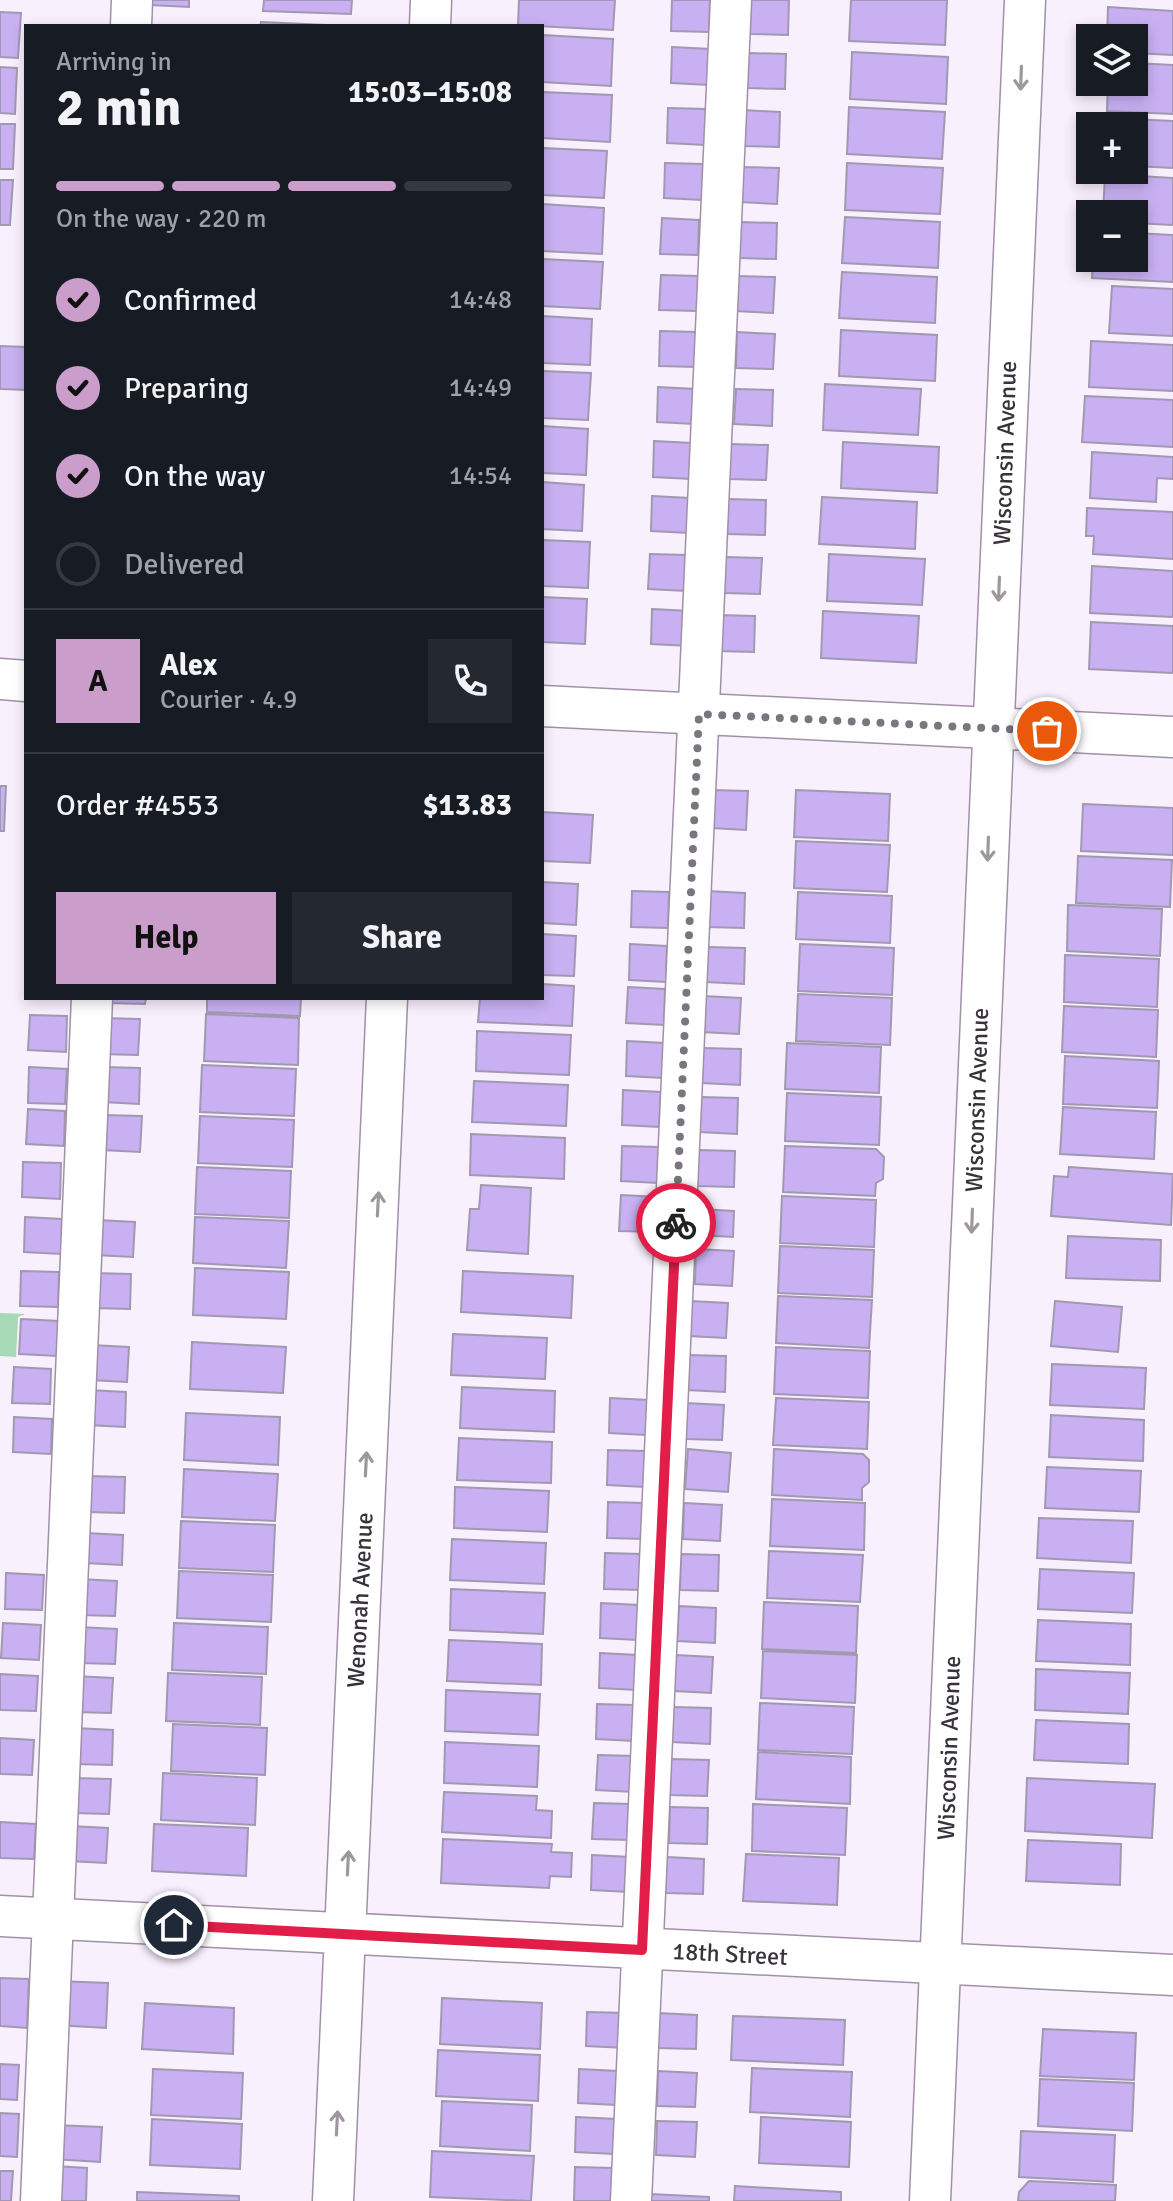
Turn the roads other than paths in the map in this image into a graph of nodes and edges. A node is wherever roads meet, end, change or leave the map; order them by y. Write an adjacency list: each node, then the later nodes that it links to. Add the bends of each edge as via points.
1 (132, 0): 5 (street)
2 (431, 0): 6 (street)
3 (731, 0): 10 (street)
4 (1025, 0): 11 (street, Wisconsin Avenue, one-way to 11)
5 (131, 24)
6 (430, 24)
7 (0, 679): 8 (street)
8 (24, 681)
9 (544, 706): 10 (street)
10 (699, 714): 11 (street); 18 (street)
11 (993, 728): 12 (street); 19 (street, Wisconsin Avenue, one-way to 19)
12 (1173, 737)
13 (92, 1000): 16 (street)
14 (387, 1000): 17 (street, Wenonah Avenue, one-way to 14)
15 (0, 1916): 16 (street, 18th Street)
16 (53, 1919): 17 (street, 18th Street); 21 (street)
17 (345, 1933): 18 (street, 18th Street); 22 (street, Wenonah Avenue, one-way to 17)
18 (642, 1950): 19 (street, 18th Street); 23 (street)
19 (940, 1964): 20 (street, 18th Street); 24 (street, Wisconsin Avenue)
20 (1173, 1975)
21 (41, 2201)
22 (333, 2201)
23 (631, 2201)
24 (930, 2201)

